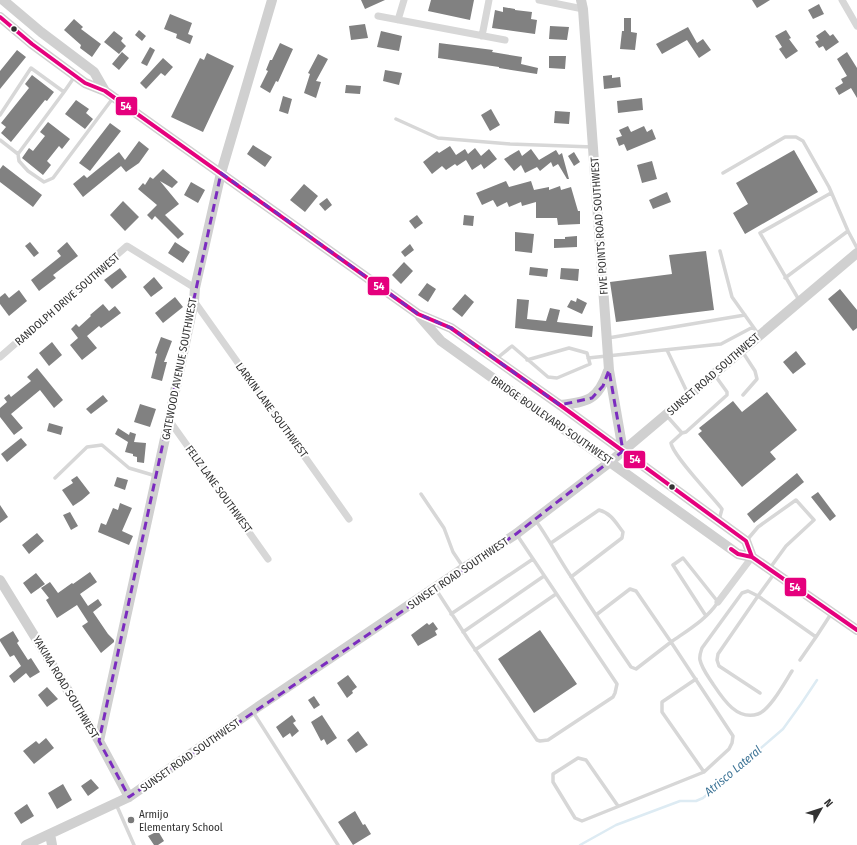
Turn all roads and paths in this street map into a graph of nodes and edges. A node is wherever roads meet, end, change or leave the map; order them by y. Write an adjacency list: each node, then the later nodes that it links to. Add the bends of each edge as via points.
1 (3, 0): 16 (street, BRIDGE BOULEVARD SOUTHWEST, via 94,72)
2 (272, 0): 22 (street, GATEWOOD AVENUE SOUTHWEST)
3 (404, 0): 10 (street)
4 (489, 0): 12 (street)
5 (539, 0): 7 (street)
6 (842, 0): 11 (street)
7 (582, 5): 20 (street, FIVE POINTS ROAD SOUTHWEST)
8 (378, 16): 10 (street)
9 (0, 17): 14 (street, BRIDGE BOULEVARD SOUTHWEST)
10 (398, 20): 12 (street)
11 (857, 26)
12 (482, 36): 13 (street)
13 (506, 40)
14 (75, 76): 15 (lane); 16 (street, BRIDGE BOULEVARD SOUTHWEST)
15 (64, 92): 17 (lane, via 31,68); 21 (lane)
16 (109, 94): 21 (lane, via 53,178 44,182 19,161); 22 (street, BRIDGE BOULEVARD SOUTHWEST)
17 (0, 115)
18 (396, 119): 20 (lane, via 438,138)
19 (0, 140): 21 (lane)
20 (594, 147): 36 (street, FIVE POINTS ROAD SOUTHWEST)
21 (18, 154)
22 (221, 173): 30 (street, GATEWOOD AVENUE SOUTHWEST); 33 (street, BRIDGE BOULEVARD SOUTHWEST)
23 (723, 173): 24 (lane, via 785,137 796,137 803,141)
24 (831, 193): 25 (lane); 29 (lane, via 760,233)
25 (848, 231): 26 (lane); 29 (lane)
26 (857, 248)
27 (720, 251): 34 (lane, via 732,297)
28 (857, 253): 32 (street, SUNSET ROAD SOUTHWEST)
29 (785, 278): 32 (lane)
30 (195, 288): 31 (street, GATEWOOD AVENUE SOUTHWEST); 40 (street, RANDOLPH DRIVE SOUTHWEST, via 127,246)
31 (194, 301): 50 (street, GATEWOOD AVENUE SOUTHWEST); 57 (street, LARKIN LANE SOUTHWEST)
32 (799, 301): 35 (street, SUNSET ROAD SOUTHWEST)
33 (418, 314): 42 (street, BRIDGE BOULEVARD SOUTHWEST, via 451,328); 53 (street, BRIDGE BOULEVARD SOUTHWEST, via 441,341)
34 (745, 316): 35 (lane); 36 (lane)
35 (756, 331): 37 (lane, via 722,344); 38 (street, SUNSET ROAD SOUTHWEST)
36 (606, 338): 39 (street, FIVE POINTS ROAD SOUTHWEST)
37 (667, 350): 39 (lane); 46 (lane)
38 (741, 350): 45 (street, SUNSET ROAD SOUTHWEST); 47 (lane, via 755,371 757,379)
39 (608, 356): 41 (lane); 44 (street, FIVE POINTS ROAD SOUTHWEST)
40 (0, 357)
41 (588, 358): 43 (lane, via 587,353 569,348); 43 (lane, via 590,364 557,378 548,377)
42 (495, 359): 43 (lane, via 512,346); 48 (street, BRIDGE BOULEVARD SOUTHWEST)
43 (527, 360)
44 (609, 370): 48 (street, via 603,386 592,398 580,403); 52 (street, FIVE POINTS ROAD SOUTHWEST)
45 (714, 373): 46 (street, SUNSET ROAD SOUTHWEST); 51 (lane, via 727,395)
46 (689, 395): 49 (street, SUNSET ROAD SOUTHWEST)
47 (743, 395)
48 (560, 405): 52 (street, BRIDGE BOULEVARD SOUTHWEST)
49 (665, 415): 51 (lane); 52 (street, SUNSET ROAD SOUTHWEST)
50 (169, 420): 54 (street, GATEWOOD AVENUE SOUTHWEST); 64 (street, FELIZ LANE SOUTHWEST)
51 (682, 433): 59 (lane, via 671,443 671,447 722,509)
52 (623, 451): 53 (street, SUNSET ROAD SOUTHWEST); 59 (street, BRIDGE BOULEVARD SOUTHWEST)
53 (610, 462): 58 (street, SUNSET ROAD SOUTHWEST); 63 (street, BRIDGE BOULEVARD SOUTHWEST, via 738,554)
54 (157, 476): 55 (lane, via 129,468 102,445 88,447); 89 (street, GATEWOOD AVENUE SOUTHWEST)
55 (55, 478)
56 (421, 494): 66 (lane, via 444,528 453,552)
57 (349, 519)
58 (535, 520): 60 (street, SUNSET ROAD SOUTHWEST); 62 (lane)
59 (719, 522): 61 (street, BRIDGE BOULEVARD SOUTHWEST)
60 (516, 534): 65 (lane); 66 (street, SUNSET ROAD SOUTHWEST)
61 (746, 542): 63 (street); 67 (lane, via 758,527 796,500 814,520 786,546)
62 (551, 543): 69 (lane); 69 (lane, via 599,510 611,515 623,532 622,538)
63 (752, 557): 67 (street, BRIDGE BOULEVARD SOUTHWEST); 74 (street)
64 (268, 558)
65 (532, 558): 68 (lane); 76 (lane)
66 (464, 568): 71 (street, SUNSET ROAD SOUTHWEST)
67 (772, 571): 73 (lane); 75 (street, BRIDGE BOULEVARD SOUTHWEST)
68 (544, 576): 72 (lane); 80 (lane)
69 (571, 577): 77 (lane)
70 (0, 580): 89 (street, YAKIMA ROAD SOUTHWEST)
71 (434, 588): 76 (lane); 88 (street, SUNSET ROAD SOUTHWEST)
72 (556, 594): 83 (lane); 83 (lane, via 617,684 613,697 548,740 536,740)
73 (758, 596): 81 (lane); 85 (lane, via 748,591 742,592 736,600 702,648 700,658 703,670 724,702 736,711 748,715 759,714 766,709); 87 (lane, via 718,654 717,660 719,666)
74 (718, 602): 78 (lane); 78 (lane, via 683,558 673,565)
75 (832, 613): 79 (street, BRIDGE BOULEVARD SOUTHWEST); 81 (lane)
76 (451, 614): 80 (lane)
77 (596, 615): 82 (lane, via 630,589 636,590); 82 (lane, via 631,668 636,669)
78 (706, 616): 82 (lane)
79 (857, 630)
80 (463, 632): 83 (lane)
81 (816, 637): 84 (lane)
82 (671, 642): 86 (lane)
83 (475, 650)
84 (800, 660)
85 (792, 671)
86 (696, 679): 90 (lane, via 733,736 729,749); 90 (lane, via 662,702 662,712)
87 (760, 693)
88 (252, 711): 91 (street, SUNSET ROAD SOUTHWEST); 98 (lane)
89 (99, 741): 91 (street, YAKIMA ROAD SOUTHWEST)
90 (704, 772): 93 (lane)
91 (129, 797): 92 (street, SUNSET ROAD SOUTHWEST)
92 (115, 804): 94 (street, SUNSET ROAD SOUTHWEST); 97 (lane)
93 (618, 806): 93 (lane, via 582,821 575,818 552,782 553,774 578,758 586,760)
94 (50, 834): 95 (street, SUNSET ROAD SOUTHWEST); 96 (street)
95 (26, 845)
96 (52, 845)
97 (134, 845)
98 (338, 845)

